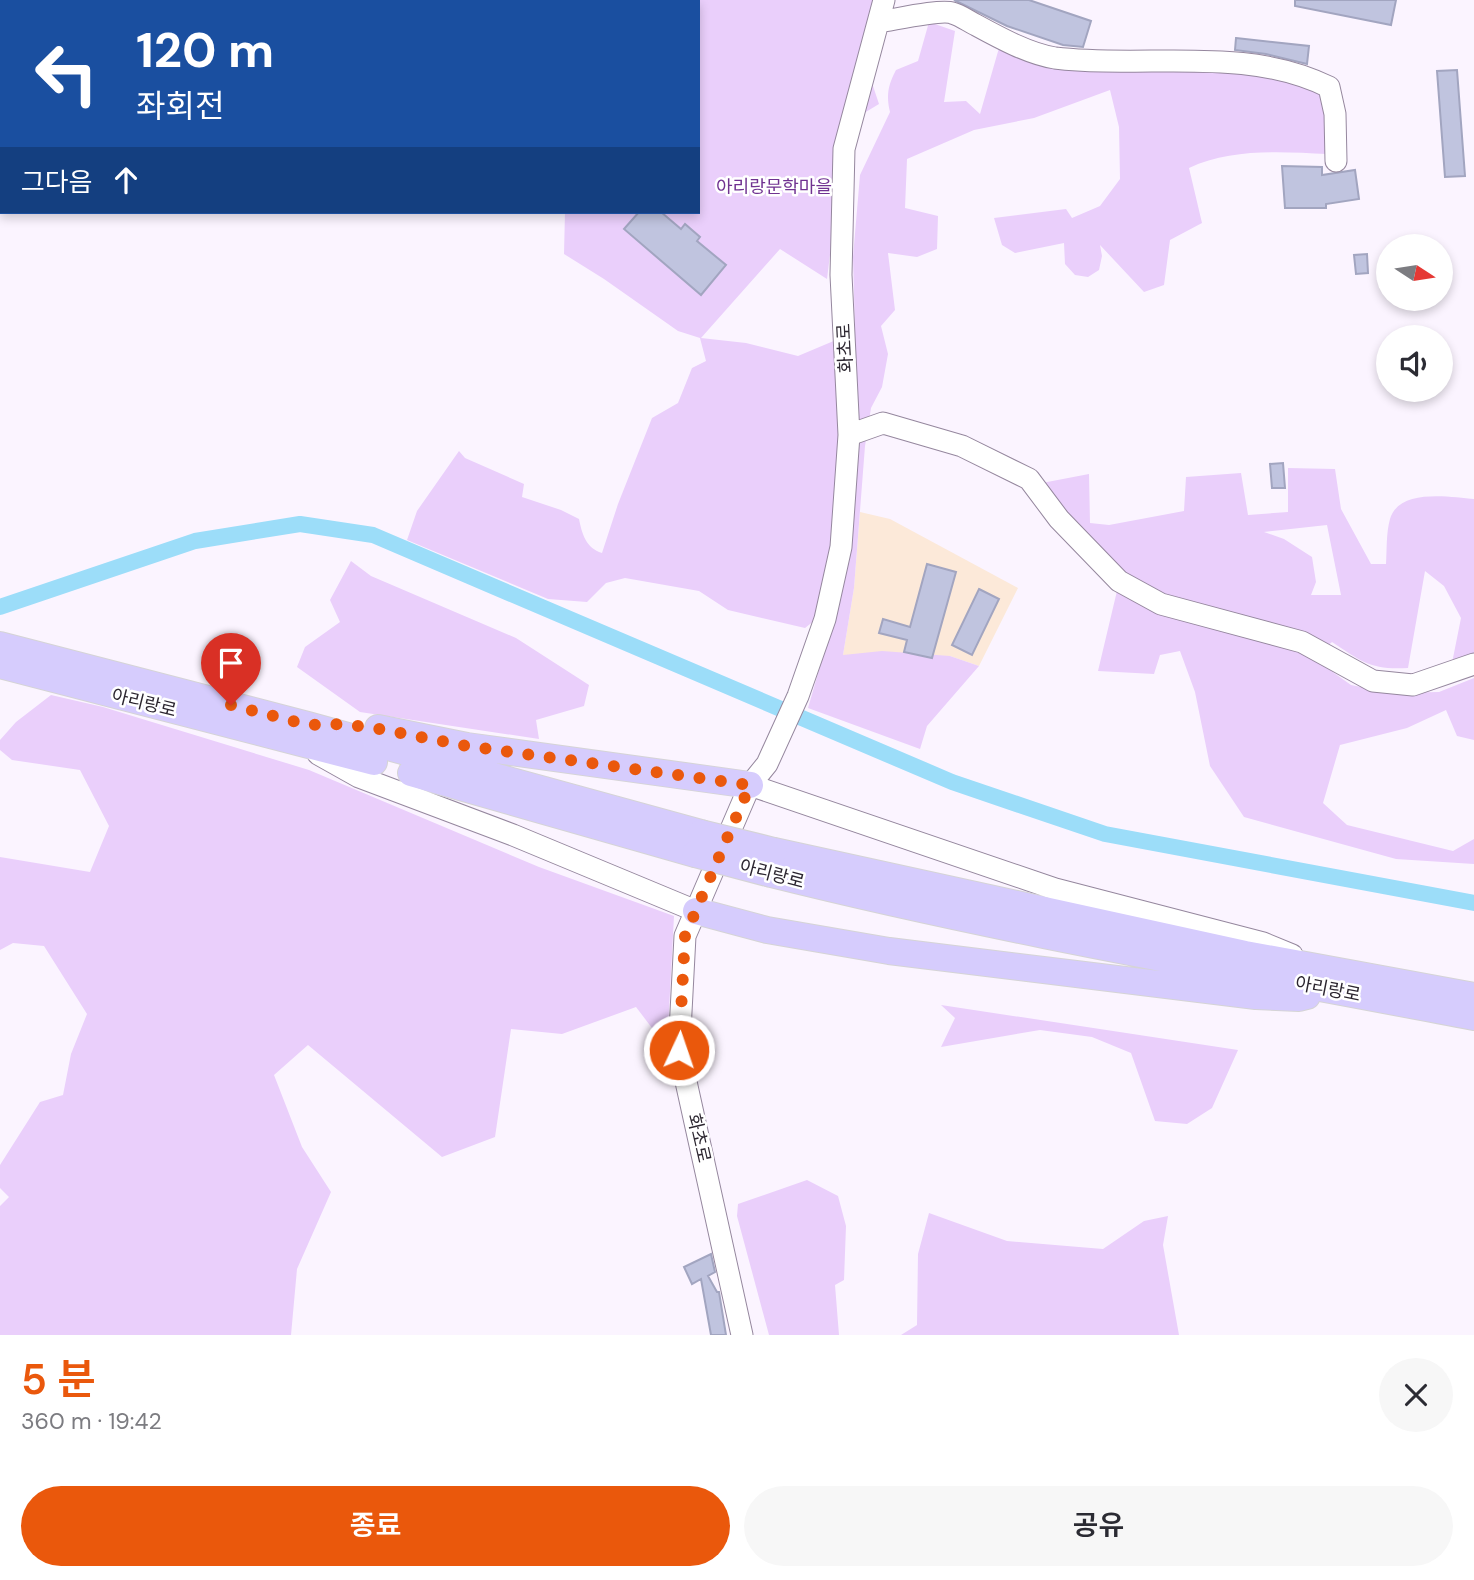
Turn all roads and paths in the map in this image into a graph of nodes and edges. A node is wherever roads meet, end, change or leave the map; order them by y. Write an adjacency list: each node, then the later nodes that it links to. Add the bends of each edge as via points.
1 (884, 0): 2 (street, 화초로)
2 (878, 22): 3 (street, via 951,12 1003,40 1051,57 1220,61 1310,78 1329,87); 4 (street, 화초로, via 844,149 841,275)
3 (1336, 161)
4 (849, 435): 6 (street, via 883,423 961,446 1029,479 1059,519 1119,581 1161,604 1301,642 1373,681 1413,685); 9 (street, 화초로, via 841,547 825,619 798,696 766,764)
5 (0, 645): 8 (main road, 아리랑로)
6 (1474, 664)
7 (0, 666): 8 (main road, 아리랑로)
8 (303, 734): 9 (main road, via 343,724); 10 (street, via 359,777); 11 (main road, 아리랑로, bridge, via 773,862 877,901)
9 (750, 785): 10 (street, 화초로); 11 (street, via 1055,889 1263,943)
10 (696, 911): 11 (main road, via 767,930 889,951 1256,996 1300,998); 14 (street, 화초로, via 685,936 679,1050)
11 (1328, 979): 12 (main road, 아리랑로); 13 (main road, 아리랑로)
12 (1474, 996)
13 (1474, 1017)
14 (742, 1335)

